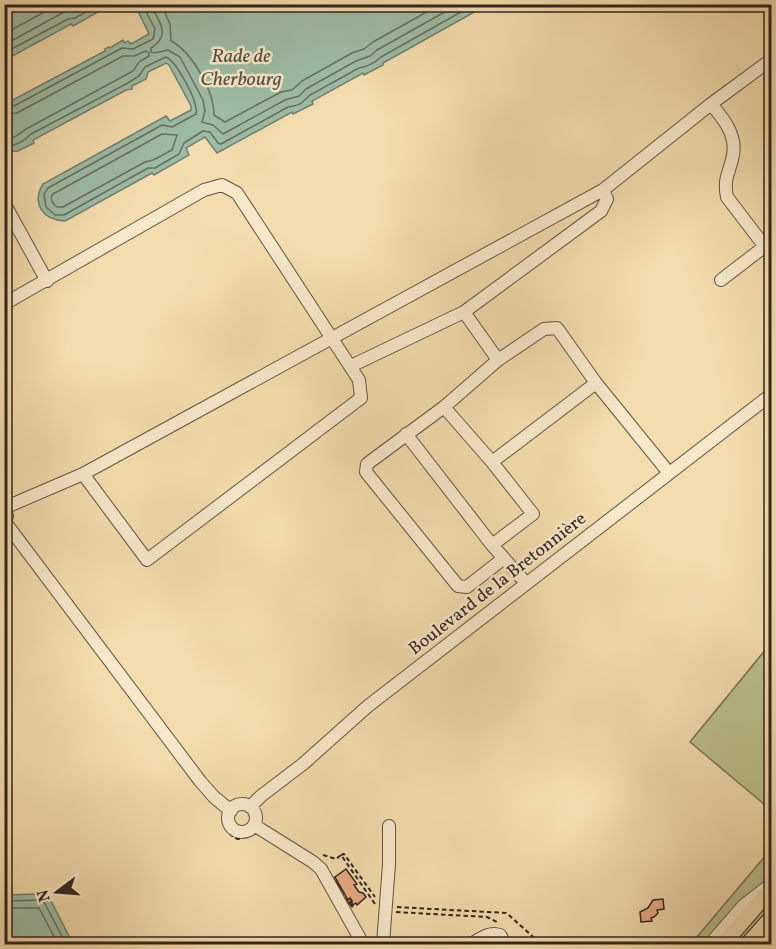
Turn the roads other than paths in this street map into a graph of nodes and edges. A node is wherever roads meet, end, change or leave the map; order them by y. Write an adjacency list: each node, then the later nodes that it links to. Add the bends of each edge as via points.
1 (771, 60): 2 (street)
2 (711, 104): 3 (street); 5 (street, via 728,126 734,142 724,185 727,196)
3 (603, 190): 9 (street, via 607,199 601,211); 10 (street)
4 (4, 204): 7 (street)
5 (768, 251): 6 (street)
6 (721, 280)
7 (47, 281): 8 (street); 10 (street, via 204,190 222,185 237,193)
8 (4, 304)
9 (464, 312): 11 (street); 12 (street)
10 (333, 338): 12 (street); 19 (street)
11 (498, 360): 13 (street, via 544,329 557,328); 15 (street)
12 (351, 366): 19 (street, via 359,380 361,398 147,560)
13 (596, 383): 17 (street); 18 (street)
14 (771, 394): 18 (street, Boulevard de la Bretonnière)
15 (444, 406): 16 (street); 17 (street)
16 (406, 434): 21 (street); 22 (street, via 367,464 366,472 458,586 467,587)
17 (492, 462): 21 (street, via 533,514)
18 (669, 473): 23 (street, Boulevard de la Bretonnière)
19 (83, 474): 20 (street)
20 (4, 509): 25 (street, via 4,522 18,541 200,781)
21 (492, 545): 22 (street)
22 (504, 558): 23 (street)
23 (526, 583): 24 (street, Boulevard de la Bretonnière, via 368,705)
24 (250, 807): 25 (street, via 240,805); 27 (street, via 256,817)
25 (231, 811): 27 (street, via 229,822 234,829 243,832)
26 (390, 826): 33 (street)
27 (252, 828): 31 (street, via 315,870); 32 (street, via 321,869)
28 (771, 886): 36 (street, via 744,905); 37 (main road)
29 (771, 917): 38 (main road)
30 (771, 928): 39 (street)
31 (356, 945)
32 (363, 945)
33 (383, 945)
34 (471, 945): 35 (street, via 495,933)
35 (505, 945)
36 (710, 945)
37 (723, 945)
38 (748, 945)
39 (757, 945)

